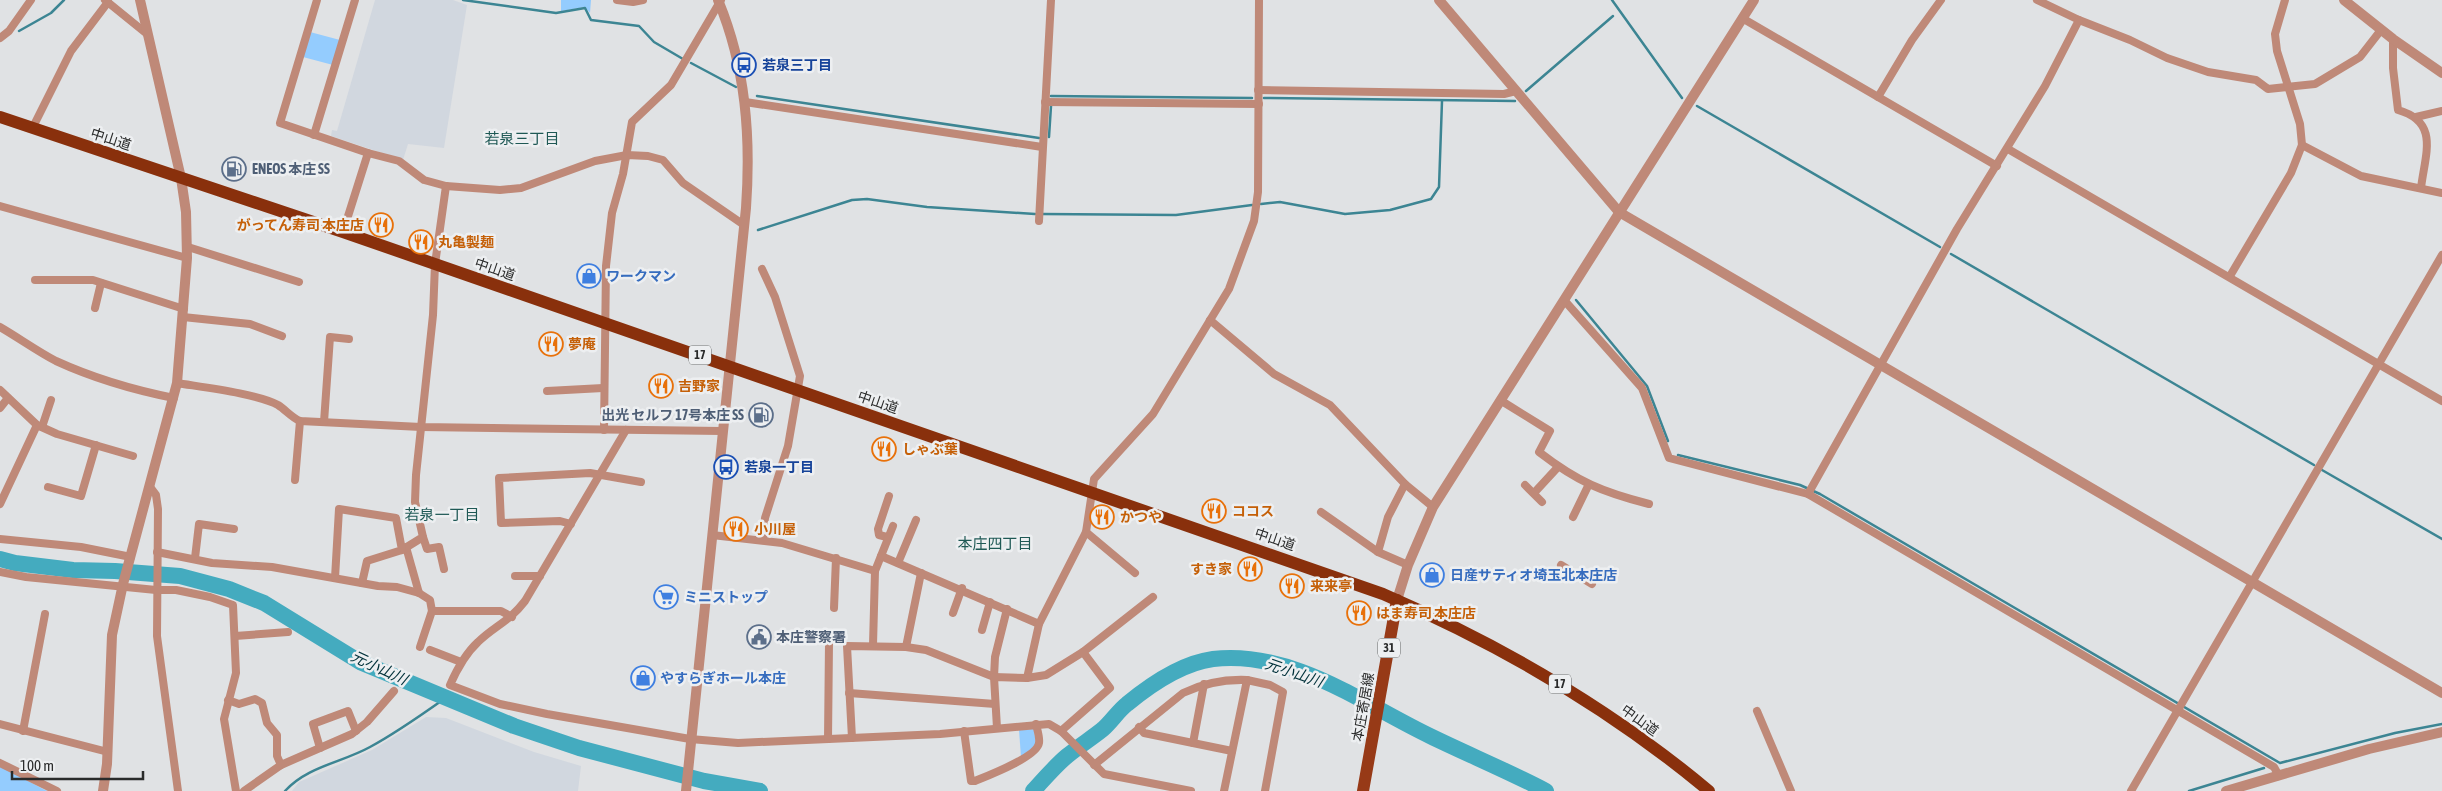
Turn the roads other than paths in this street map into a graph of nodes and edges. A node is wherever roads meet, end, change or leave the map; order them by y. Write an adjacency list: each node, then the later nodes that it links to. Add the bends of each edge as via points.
1 (31, 0): 20 (street)
2 (140, 0): 22 (street)
3 (317, 0): 37 (street, via 280,123)
4 (355, 0): 37 (street)
5 (617, 0): 6 (street)
6 (643, 0)
7 (1051, 0): 31 (street)
8 (1259, 0): 27 (street)
9 (1439, 0): 28 (street)
10 (1754, 0): 17 (street)
11 (1941, 0): 29 (street)
12 (2037, 0): 18 (street)
13 (2285, 0): 26 (street, via 2275,34)
14 (2344, 0): 21 (street)
15 (107, 1): 22 (street); 36 (street, via 71,51)
16 (719, 1): 30 (street, via 734,49); 42 (street, via 682,70 632,122)
17 (1742, 18): 29 (street); 49 (street)
18 (2079, 20): 26 (street, via 2208,72 2256,80 2268,89); 40 (street)
19 (0, 25): 20 (street)
20 (9, 30): 23 (street)
21 (2381, 30): 24 (street); 26 (street, via 2360,57 2340,70 2315,84)
22 (147, 34): 44 (street)
23 (0, 38)
24 (2393, 39): 25 (street); 35 (street, via 2398,110)
25 (2442, 73)
26 (2289, 87): 38 (street, via 2300,124)
27 (1258, 90): 28 (street, via 1504,94); 32 (street)
28 (1516, 91): 49 (street)
29 (1878, 96): 43 (street)
30 (745, 102): 39 (street); 51 (street, via 749,159)
31 (1045, 102): 32 (street); 39 (street)
32 (1259, 104): 65 (street, via 1258,192 1254,221 1229,289)
33 (2442, 111): 35 (street)
34 (0, 117): 36 (highway, 中山道 / 17)
35 (2416, 117): 46 (street, via 2427,133)
36 (32, 129): 44 (highway, 中山道 / 17)
37 (314, 135): 41 (street)
38 (2302, 145): 46 (street, via 2360,176); 58 (street, via 2291,173)
39 (1042, 147): 50 (street)
40 (2008, 149): 43 (street); 58 (street)
41 (368, 153): 45 (street, via 399,161 424,180); 52 (street)
42 (627, 155): 45 (street, via 595,160 522,188 500,190); 51 (street, via 663,160 683,184); 66 (street, via 612,213 606,266)
43 (1998, 166): 72 (street, via 1957,229)
44 (181, 178): 52 (highway, 中山道 / 17); 53 (street)
45 (446, 186): 56 (street)
46 (2421, 188): 47 (street)
47 (2442, 193)
48 (0, 206): 55 (street)
49 (1619, 212): 62 (street); 72 (street)
50 (1039, 221)
51 (744, 225): 71 (street)
52 (342, 232): 56 (highway, 中山道 / 17)
53 (188, 247): 55 (street); 60 (street)
54 (2442, 255): 70 (street)
55 (187, 258): 64 (street)
56 (435, 264): 66 (highway, 中山道 / 17); 87 (street)
57 (762, 269): 76 (street, via 800,370)
58 (2230, 276): 70 (street)
59 (35, 280): 61 (street, via 93,280)
60 (299, 282)
61 (101, 283): 63 (street); 64 (street)
62 (1564, 300): 81 (street); 105 (street, via 1642,388 1669,458)
63 (95, 308)
64 (183, 313): 68 (street, via 250,324); 73 (street)
65 (1210, 320): 97 (street, via 1274,374 1330,405); 103 (street, via 1153,414 1094,479)
66 (605, 322): 71 (highway, 中山道 / 17); 74 (street)
67 (0, 327): 79 (street, via 55,360 90,375)
68 (282, 336)
69 (349, 339): 85 (street, via 330,337)
70 (2378, 364): 82 (street); 141 (street)
71 (729, 365): 76 (highway, 中山道 / 17); 90 (street)
72 (1879, 366): 105 (street); 141 (street)
73 (177, 383): 79 (street); 84 (street, via 277,405)
74 (603, 388): 77 (street); 88 (street)
75 (0, 390): 78 (street)
76 (797, 390): 103 (highway, 中山道 / 17); 122 (street, via 788,446 765,518)
77 (547, 391)
78 (8, 398): 83 (street); 86 (street)
79 (174, 398): 102 (street)
80 (51, 400): 86 (street)
81 (1500, 400): 93 (street, via 1550,431 1539,452); 110 (street)
82 (2442, 401)
83 (0, 408)
84 (300, 421): 85 (street); 95 (street)
85 (324, 422): 87 (street)
86 (39, 426): 91 (street); 100 (street)
87 (421, 427): 88 (street); 119 (street, via 415,502)
88 (604, 430): 89 (street)
89 (626, 430): 90 (street); 94 (street)
90 (722, 431): 118 (street)
91 (96, 445): 92 (street); 101 (street, via 81,496)
92 (133, 456)
93 (1558, 467): 99 (street); 104 (street)
94 (600, 475): 96 (street); 114 (street); 114 (street, via 498,478 501,523 560,521)
95 (295, 480)
96 (641, 482)
97 (1405, 484): 110 (street); 125 (street, via 1388,517)
98 (1524, 484): 104 (street)
99 (1588, 484): 109 (street, via 1606,493); 112 (street)
100 (3, 487): 108 (street)
101 (48, 487)
102 (150, 487): 124 (street, via 156,495 158,509); 127 (street)
103 (1092, 491): 117 (street); 149 (highway, 中山道 / 17)
104 (1534, 494): 107 (street)
105 (1808, 494): 177 (street)
106 (889, 496): 120 (street, via 878,529 879,535)
107 (1542, 502)
108 (0, 504)
109 (1650, 504)
110 (1433, 508): 131 (street)
111 (1321, 512): 125 (street)
112 (1573, 517)
113 (916, 520): 130 (street)
114 (571, 524): 139 (street)
115 (893, 526): 120 (street)
116 (234, 529): 128 (street, via 198,524)
117 (1086, 532): 137 (street); 157 (street)
118 (712, 535): 122 (street); 189 (street)
119 (423, 537): 123 (street); 133 (street, via 426,549 439,547)
120 (888, 537): 126 (street)
121 (0, 538): 127 (street, via 81,547)
122 (763, 540): 129 (street)
123 (404, 548): 140 (street, via 396,518 339,509); 142 (street, via 367,561); 147 (street)
124 (157, 552): 128 (street); 146 (street)
125 (1378, 552): 131 (street)
126 (881, 556): 130 (street); 134 (street)
127 (130, 558): 144 (street)
128 (194, 558): 140 (street)
129 (836, 558): 134 (street); 151 (street)
130 (898, 563): 136 (street)
131 (1408, 565): 149 (street)
132 (1561, 565): 143 (street)
133 (444, 568)
134 (875, 571): 162 (street)
135 (0, 572): 144 (street)
136 (921, 573): 145 (street); 164 (street)
137 (1135, 574)
138 (515, 576): 139 (street)
139 (540, 576): 156 (street)
140 (335, 578): 142 (street)
141 (2251, 582): 174 (street); 177 (street)
142 (362, 583): 147 (street)
143 (1592, 584)
144 (123, 585): 146 (street); 194 (street, via 110,658)
145 (962, 588): 150 (street); 154 (street)
146 (156, 589): 160 (street, via 189,592 229,603 233,606); 203 (street, via 157,636)
147 (419, 593): 153 (street, via 430,600)
148 (1154, 597): 166 (street)
149 (1397, 600): 209 (main road, 本庄寄居線 / 31); 210 (highway, 中山道 / 17, via 1554,680 1640,736)
150 (990, 602): 152 (street); 158 (street)
151 (834, 608)
152 (1007, 609): 157 (street); 168 (street, via 995,658)
153 (432, 611): 156 (street, via 501,611); 163 (street)
154 (953, 613)
155 (45, 614): 184 (street)
156 (512, 617): 167 (street, via 479,640)
157 (1039, 624): 169 (street)
158 (982, 630)
159 (288, 632): 160 (street)
160 (235, 636): 175 (street, via 236,673)
161 (829, 643): 190 (street)
162 (873, 645): 164 (street); 173 (street, via 848,646)
163 (420, 647)
164 (906, 647): 168 (street, via 926,650)
165 (430, 650): 167 (street)
166 (1083, 652): 169 (street, via 1046,675); 183 (street, via 1110,688)
167 (461, 662): 189 (street, via 450,685 500,704)
168 (994, 677): 169 (street); 176 (street)
169 (1027, 678)
170 (1247, 680): 171 (street); 193 (street); 208 (street, via 1270,685 1283,692)
171 (1204, 684): 181 (street, via 1182,693); 191 (street)
172 (394, 690): 185 (street)
173 (849, 693): 176 (street); 188 (street)
174 (2442, 693)
175 (228, 700): 196 (street, via 239,704 254,698 262,703 267,723 277,735 277,756); 204 (street, via 224,719)
176 (996, 704): 182 (street)
177 (2178, 710): 198 (street, via 2274,767); 212 (street)
178 (1757, 711): 211 (street)
179 (0, 724): 184 (street)
180 (1036, 724): 182 (street); 183 (street, via 1049,724); 186 (street, via 1037,747 1021,760 975,781 970,781)
181 (1138, 727): 191 (street, via 1144,733); 197 (street)
182 (997, 728): 186 (street)
183 (1061, 730): 197 (street)
184 (23, 731): 194 (street)
185 (356, 731): 192 (street); 192 (street, via 348,711 313,724)
186 (964, 731): 188 (street)
187 (2442, 732): 198 (street, via 2394,742)
188 (852, 738): 190 (street)
189 (690, 739): 190 (street, via 757,744); 200 (street)
190 (828, 739)
191 (1193, 743): 193 (street)
192 (320, 748): 196 (street)
193 (1232, 751): 207 (street)
194 (108, 752): 202 (street)
195 (0, 764): 201 (street)
196 (281, 765): 205 (street)
197 (1094, 766): 206 (street, via 1104,774)
198 (2279, 776): 199 (street)
199 (2244, 788): 213 (street)
200 (687, 789)
201 (57, 791)
202 (103, 791)
203 (178, 791)
204 (236, 791)
205 (244, 791)
206 (1192, 791)
207 (1224, 791)
208 (1265, 791)
209 (1363, 791)
210 (1710, 791)
211 (1791, 791)
212 (2131, 791)
213 (2226, 791)

